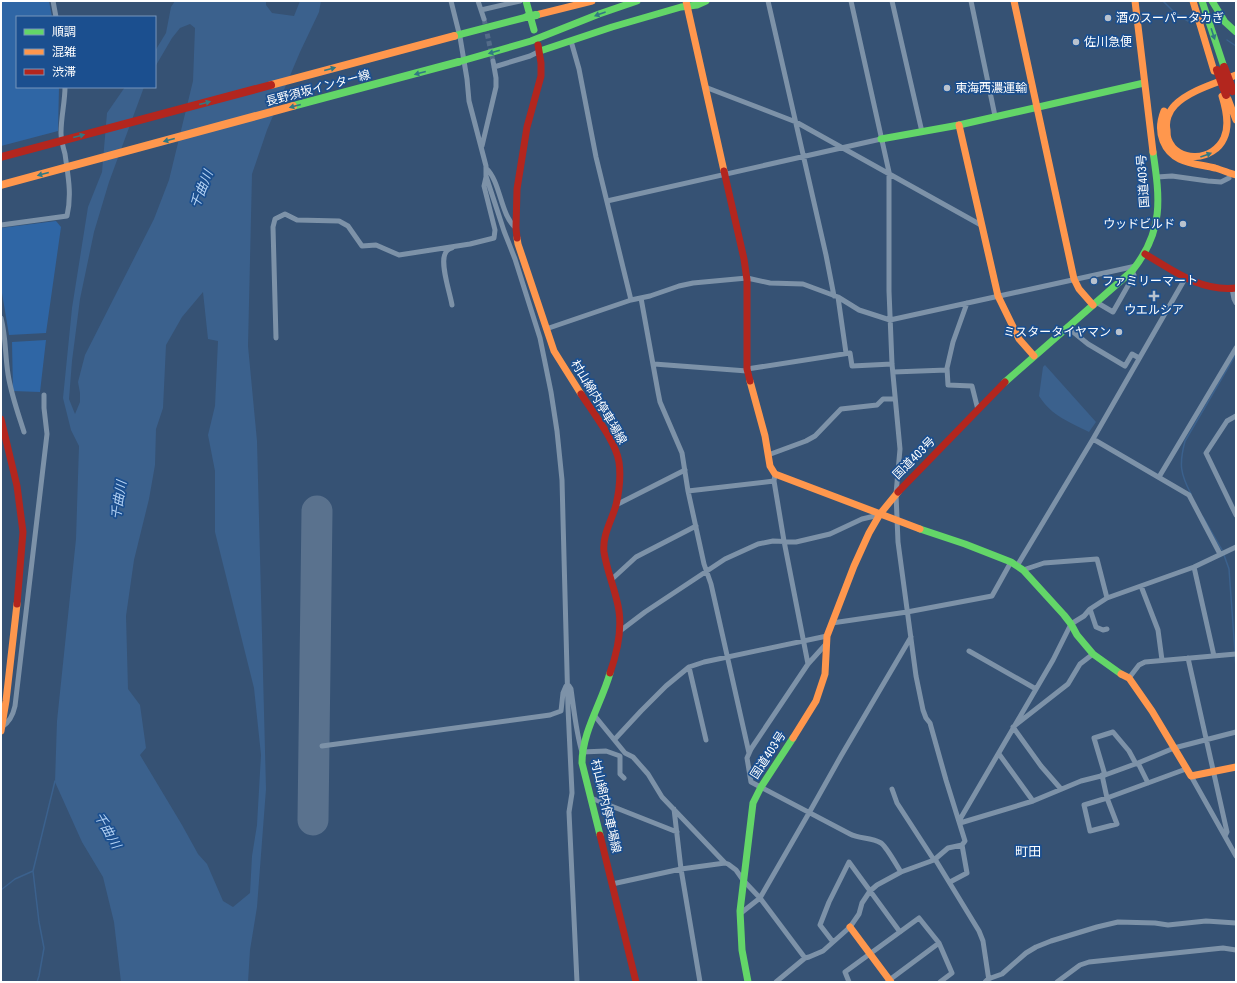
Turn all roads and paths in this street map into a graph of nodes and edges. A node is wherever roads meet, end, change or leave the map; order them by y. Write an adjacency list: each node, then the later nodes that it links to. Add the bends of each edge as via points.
1 (53, 1): 20 (street)
2 (451, 1): 24 (street)
3 (520, 1): 19 (street)
4 (526, 1): 22 (main road)
5 (592, 1): 24 (main road, 長野須坂インター線, bridge)
6 (637, 1): 27 (main road, 長野須坂インター線, one-way to 27, via 531,41)
7 (706, 1): 18 (main road)
8 (768, 1): 40 (street)
9 (851, 1): 43 (street)
10 (892, 1): 42 (street)
11 (971, 1): 38 (street)
12 (1014, 1): 37 (main road)
13 (1135, 1): 33 (main road, 国道403号)
14 (1194, 1): 31 (main road)
15 (1202, 1): 31 (main road, one-way to 31)
16 (1212, 1): 23 (main road, via 1221,18)
17 (479, 2): 19 (street)
18 (686, 4): 25 (main road); 34 (main road)
19 (481, 10): 21 (street)
20 (56, 16)
21 (484, 19)
22 (534, 30)
23 (1236, 32)
24 (457, 35): 27 (street); 46 (main road, 長野須坂インター線, one-way to 24, bridge)
25 (571, 41): 26 (main road); 55 (street)
26 (539, 48): 29 (street, via 530,56); 58 (main road, 村山綿内停車場線, via 541,76 527,127 517,189)
27 (461, 61): 44 (street); 54 (main road, 長野須坂インター線, one-way to 54, bridge)
28 (493, 61): 29 (street)
29 (494, 67): 44 (street, via 496,87)
30 (1236, 69): 50 (main road, via 1178,95 1164,111 1160,123 1163,142 1174,157 1187,163)
31 (1219, 70): 36 (main road); 36 (main road, bridge)
32 (1236, 75): 36 (main road, one-way to 36, via 1189,95 1172,109 1166,128 1169,140 1176,150 1187,156 1200,158 1217,149 1224,139)
33 (1144, 83): 37 (main road); 53 (main road, 国道403号)
34 (705, 87): 40 (street); 51 (main road)
35 (65, 88): 56 (street, via 61,134 70,202 67,216)
36 (1229, 95): 39 (main road)
37 (1038, 107): 38 (main road); 64 (main road)
38 (995, 116): 41 (main road)
39 (1236, 120)
40 (796, 122): 45 (street); 47 (street)
41 (959, 125): 42 (main road); 57 (main road)
42 (922, 132): 43 (main road)
43 (881, 139): 45 (street); 49 (street)
44 (481, 147): 48 (street)
45 (843, 147): 47 (street); 49 (street)
46 (1, 157)
47 (804, 157): 51 (street); 66 (street)
48 (486, 168): 52 (street); 58 (street, via 491,173 511,224)
49 (888, 172): 57 (street); 75 (street)
50 (1234, 173): 53 (street, via 1221,182 1172,176)
51 (725, 174): 55 (street); 63 (main road)
52 (486, 176): 59 (street, via 484,186 495,230 494,238); 134 (street, via 540,338 555,418 562,480)
53 (1157, 177): 60 (main road, 国道403号, via 1157,217)
54 (1, 185)
55 (607, 201): 69 (street)
56 (1, 225)
57 (981, 225): 67 (main road)
58 (516, 228): 77 (main road, 村山綿内停車場線, via 518,244)
59 (454, 246): 73 (street, via 444,254 445,276); 78 (street, via 399,255 376,245 362,246 348,226 339,221 297,220 285,214 275,219 273,227)
60 (1145, 254): 61 (main road, 国道403号); 62 (main road)
61 (1134, 268): 64 (street); 72 (main road, 国道403号); 72 (street, via 1134,275 1113,312)
62 (1186, 277): 65 (main road, via 1208,287 1222,290); 82 (street)
63 (747, 278): 66 (street, via 770,283 803,284); 68 (street, via 693,283); 85 (main road)
64 (1074, 279): 67 (street); 72 (main road, via 1078,289)
65 (1234, 288): 70 (street)
66 (836, 296): 75 (street, via 859,310); 80 (street)
67 (998, 296): 71 (street); 81 (main road, via 1019,339)
68 (641, 298): 69 (street); 83 (street)
69 (631, 300): 77 (street)
70 (1236, 302)
71 (967, 303): 75 (street); 86 (street, via 953,342)
72 (1095, 304): 76 (main road, 国道403号)
73 (452, 305)
74 (1, 318): 93 (street, via 10,387)
75 (890, 320): 84 (street)
76 (1067, 327): 81 (main road, 国道403号); 82 (street, via 1088,344 1125,366 1132,354)
77 (546, 329): 101 (main road, 村山綿内停車場線, via 554,351 615,449 620,473)
78 (276, 338)
79 (1236, 348): 98 (street)
80 (846, 353): 84 (street, via 850,353 852,366); 85 (street)
81 (1034, 356): 90 (main road, 国道403号)
82 (1139, 358): 94 (street)
83 (654, 364): 85 (street); 96 (street, via 660,402 682,453)
84 (892, 364): 87 (street)
85 (747, 370): 95 (main road)
86 (947, 370): 87 (street); 90 (street, via 948,385 972,386)
87 (893, 372): 89 (street)
88 (44, 395): 138 (street, via 47,434 15,706 12,717)
89 (895, 399): 95 (street, via 883,399 877,405 841,409 815,436); 100 (street, via 900,449)
90 (978, 410): 100 (main road, 国道403号)
91 (1236, 416): 103 (street, via 1227,421 1206,453)
92 (1, 419): 138 (main road, via 17,486 23,532 18,597)
93 (24, 432)
94 (1093, 439): 98 (street); 109 (street)
95 (768, 455): 97 (main road)
96 (685, 470): 99 (street); 101 (street)
97 (774, 477): 99 (street); 102 (main road); 106 (street)
98 (1159, 477): 108 (street, via 1189,495)
99 (688, 492): 105 (street)
100 (896, 494): 102 (main road, 国道403号); 104 (street)
101 (616, 505): 112 (main road, 村山綿内停車場線, via 605,537 604,551)
102 (880, 514): 104 (main road); 106 (street, via 862,518 830,534 796,542); 117 (main road, 国道403号, via 854,566)
103 (1236, 515)
104 (898, 520): 109 (main road); 116 (street, via 898,542)
105 (696, 526): 111 (street); 112 (street, via 636,557)
106 (784, 541): 111 (street, via 758,544); 123 (street)
107 (1236, 547): 108 (street)
108 (1220, 554): 110 (street)
109 (1017, 566): 114 (street, via 1097,559); 116 (street, via 992,596); 118 (main road)
110 (1194, 567): 113 (street); 127 (street)
111 (706, 571): 120 (street); 128 (street)
112 (611, 580): 120 (main road, 村山綿内停車場線, via 619,610)
113 (1141, 586): 114 (street); 130 (street, via 1158,630)
114 (1107, 598): 115 (street)
115 (1090, 609): 118 (street); 119 (street, via 1096,627)
116 (907, 612): 117 (street); 121 (street)
117 (832, 623): 122 (main road, 国道403号)
118 (1071, 624): 125 (main road); 135 (street)
119 (1108, 629)
120 (620, 631): 136 (main road, 村山綿内停車場線, via 608,681)
121 (911, 638): 162 (street); 163 (street, via 923,710 930,723)
122 (827, 640): 123 (street); 131 (street); 155 (main road, 国道403号, via 825,674 816,701)
123 (804, 641): 128 (street); 131 (street)
124 (969, 651): 135 (street)
125 (1093, 654): 133 (main road); 137 (street, via 1080,664 1068,684)
126 (1236, 654): 127 (street)
127 (1214, 656): 129 (street)
128 (728, 657): 132 (street); 146 (street)
129 (1188, 658): 130 (street); 142 (street)
130 (1162, 660): 133 (street, via 1142,663)
131 (808, 664): 146 (street)
132 (689, 667): 140 (street, via 666,686); 141 (street)
133 (1128, 678): 144 (main road)
134 (568, 684): 143 (street, via 563,693 561,711 550,715); 145 (street); 188 (street, via 572,793 569,812)
135 (1036, 689): 137 (street)
136 (594, 715): 140 (street); 145 (main road, 村山綿内停車場線)
137 (1013, 727): 147 (street); 157 (street)
138 (1, 729)
139 (1236, 732): 142 (street)
140 (614, 739): 161 (street, via 648,774 662,797)
141 (706, 740)
142 (1206, 740): 144 (street); 150 (street)
143 (322, 746)
144 (1174, 748): 148 (street); 151 (main road)
145 (582, 752): 153 (street, via 606,752 620,756 620,774); 158 (main road, 村山綿内停車場線, via 582,763)
146 (749, 753): 155 (street, via 747,758 751,782)
147 (999, 754): 160 (street); 163 (street)
148 (1137, 764): 152 (street); 152 (street, via 1113,732 1094,738); 154 (street)
149 (1236, 767): 150 (main road)
150 (1213, 772): 151 (main road); 165 (street)
151 (1189, 773): 154 (street); 165 (street)
152 (1103, 775): 157 (street); 159 (street)
153 (624, 778)
154 (1148, 783): 159 (street)
155 (762, 787): 162 (street); 172 (main road, 国道403号, via 753,803)
156 (892, 788): 168 (street, via 897,803)
157 (1061, 789): 160 (street)
158 (591, 798): 164 (street); 174 (main road, 村山綿内停車場線)
159 (1108, 798): 159 (street, via 1117,824 1090,831 1084,805)
160 (1033, 801): 163 (street)
161 (674, 809): 164 (street); 169 (street)
162 (809, 813): 171 (street, via 858,838 882,843); 176 (street)
163 (960, 822): 166 (street, via 965,839)
164 (677, 832): 170 (street)
165 (1225, 836): 167 (street)
166 (962, 845): 168 (street, via 948,848); 173 (street, via 967,873)
167 (1236, 856)
168 (934, 859): 171 (street); 173 (street)
169 (725, 863): 170 (street); 172 (street, via 736,870)
170 (681, 869): 174 (street); 190 (street)
171 (901, 872): 175 (street, via 877,885)
172 (743, 880): 176 (street); 177 (main road, 国道403号)
173 (950, 882): 187 (street, via 983,941)
174 (612, 884): 189 (main road, 村山綿内停車場線)
175 (870, 892): 179 (street); 180 (street); 181 (street, via 849,862 820,925)
176 (760, 898): 177 (street); 185 (street)
177 (740, 913): 191 (main road, 国道403号, via 742,950)
178 (1236, 923): 187 (street, via 1206,921 1168,926 1118,922 1036,947 1002,974)
179 (850, 927): 181 (street); 184 (main road)
180 (900, 932): 182 (street, via 919,918); 184 (street)
181 (833, 942): 185 (street, via 823,951)
182 (939, 943): 186 (street); 194 (street, via 952,973)
183 (1236, 950): 195 (street, via 1223,948 1089,962 1080,965)
184 (870, 954): 186 (main road); 193 (street, via 845,972)
185 (805, 958): 192 (street)
186 (889, 981)
187 (987, 981)
188 (577, 982)
189 (636, 982)
190 (700, 982)
191 (748, 982)
192 (776, 982)
193 (850, 982)
194 (940, 982)
195 (1057, 982)

